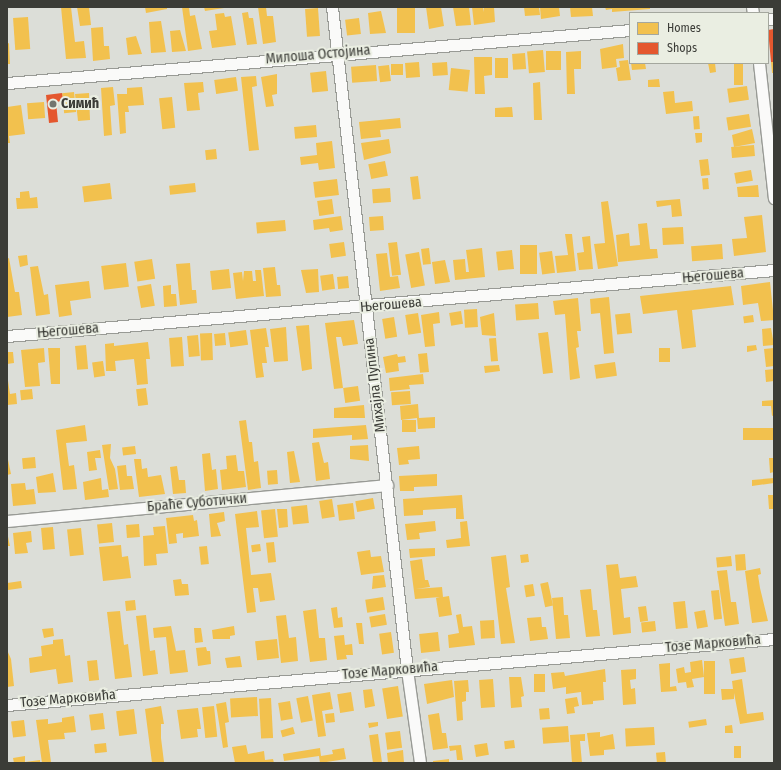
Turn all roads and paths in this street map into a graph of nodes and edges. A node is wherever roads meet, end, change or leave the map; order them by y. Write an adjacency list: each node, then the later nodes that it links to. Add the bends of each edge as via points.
1 (332, 7): 3 (street, Михајла Пупина)
2 (629, 30): 3 (street, Милоша Остојина)
3 (337, 53): 5 (street, Милоша Остојина); 8 (street, Михајла Пупина)
4 (758, 64): 6 (street)
5 (7, 83)
6 (774, 198)
7 (774, 270): 8 (street, Његошева)
8 (366, 307): 9 (street, Његошева); 10 (street, Михајла Пупина)
9 (7, 336)
10 (387, 485): 11 (street, Браће Суботички); 13 (street, Михајла Пупина)
11 (7, 521)
12 (774, 639): 13 (street, Тозе Марковића)
13 (407, 670): 14 (street, Тозе Марковића); 15 (street, Михајла Пупина)
14 (7, 705)
15 (420, 763)

